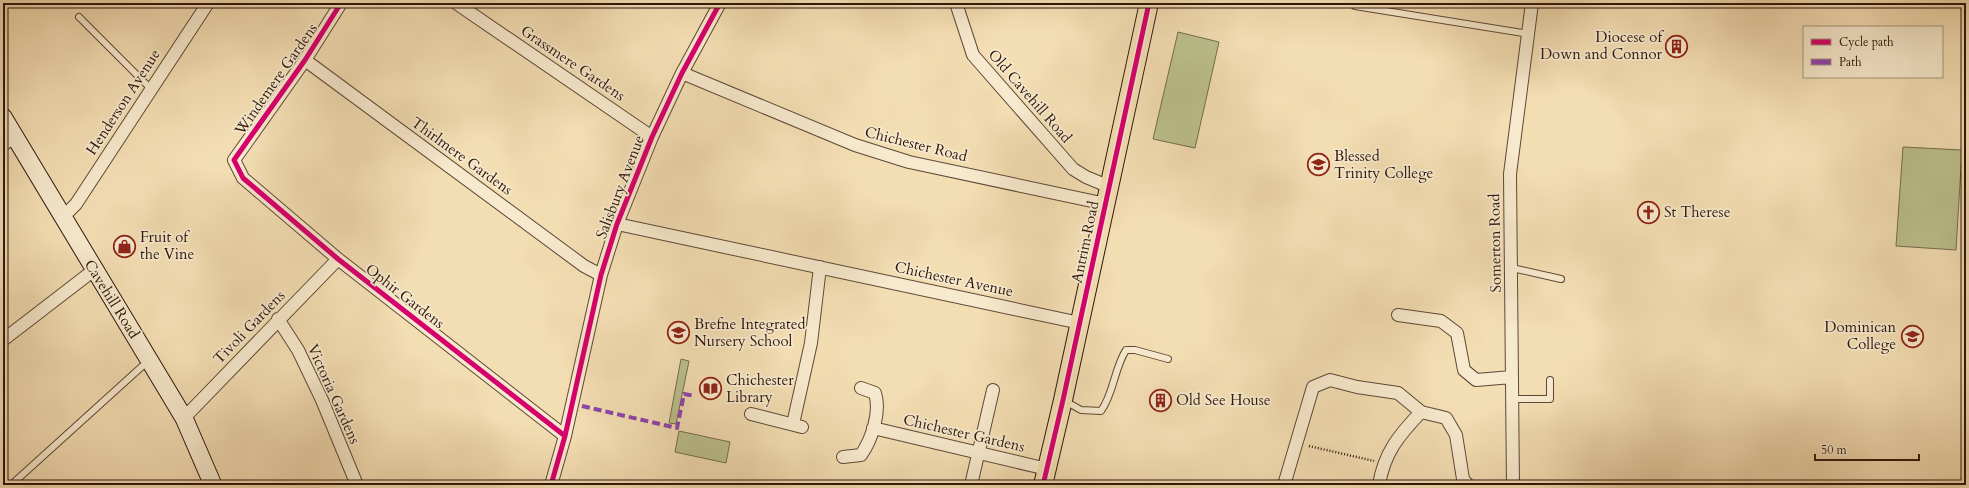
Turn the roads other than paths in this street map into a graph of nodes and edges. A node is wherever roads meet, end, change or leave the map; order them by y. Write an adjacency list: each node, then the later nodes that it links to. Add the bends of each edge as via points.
1 (208, 3): 13 (street, Henderson Avenue)
2 (341, 3): 11 (street, Windemere Gardens)
3 (456, 3): 15 (street, Grassmere Gardens)
4 (720, 3): 12 (street, Salisbury Avenue)
5 (956, 3): 18 (street, Old Cavehill Road, via 973,55 1073,169)
6 (1149, 3): 18 (main road, Antrim Road)
7 (1532, 3): 10 (street, Somerton Road)
8 (1356, 6): 10 (lane)
9 (79, 17): 13 (lane)
10 (1529, 34): 24 (street, Somerton Road, via 1510,174)
11 (305, 60): 17 (street, Windemere Gardens, via 234,160); 26 (street, Thirlmere Gardens, via 584,266)
12 (682, 73): 15 (street, Salisbury Avenue); 19 (street, Chichester Road, via 856,145 909,162)
13 (151, 88): 20 (street, Henderson Avenue, via 76,204)
14 (3, 117): 16 (main road, Cavehill Road)
15 (652, 137): 21 (street, Salisbury Avenue)
16 (9, 141): 20 (main road, Cavehill Road)
17 (238, 168): 22 (street, Ophir Gardens, via 243,178)
18 (1110, 186): 19 (main road, Antrim Road)
19 (1106, 204): 30 (main road, Antrim Road)
20 (62, 218): 25 (main road, Cavehill Road)
21 (616, 224): 23 (street, Chichester Avenue); 26 (street, Salisbury Avenue)
22 (338, 259): 29 (street, Tivoli Gardens); 44 (street, Ophir Gardens)
23 (820, 267): 30 (street, Chichester Avenue); 41 (street, via 797,426)
24 (1512, 268): 27 (lane); 34 (street, Somerton Road)
25 (94, 270): 31 (street); 33 (main road, Cavehill Road)
26 (601, 275): 44 (street, Salisbury Avenue)
27 (1561, 278)
28 (1398, 315): 34 (street, via 1441,321 1457,333 1464,370 1476,380)
29 (278, 319): 42 (street, Tivoli Gardens); 50 (street, Victoria Gardens, via 298,350 322,400)
30 (1080, 323): 39 (main road, Antrim Road)
31 (3, 340)
32 (1168, 359): 39 (lane, via 1126,350 1121,357 1108,401 1101,411 1081,410)
33 (150, 360): 42 (main road, Cavehill Road); 48 (lane)
34 (1512, 378): 38 (street, Somerton Road)
35 (1550, 380): 38 (lane, via 1550,399)
36 (861, 388): 43 (street, via 875,393 878,402)
37 (994, 390): 45 (street)
38 (1513, 399): 56 (street, Somerton Road)
39 (1063, 400): 47 (main road, Antrim Road)
40 (1421, 412): 53 (street, via 1398,392 1357,387 1330,380 1313,387); 54 (street, via 1400,434 1384,463); 55 (street, via 1446,418 1456,435 1463,479)
41 (751, 414)
42 (184, 418): 49 (main road, Cavehill Road)
43 (873, 428): 45 (street, Chichester Gardens); 46 (street, via 868,445 861,455)
44 (565, 436): 51 (street, Salisbury Avenue)
45 (978, 453): 47 (street, Chichester Gardens); 52 (street)
46 (843, 457)
47 (1045, 477)
48 (11, 485)
49 (213, 485)
50 (357, 485)
51 (552, 485)
52 (971, 485)
53 (1284, 485)
54 (1379, 485)
55 (1468, 485)
56 (1513, 485)

